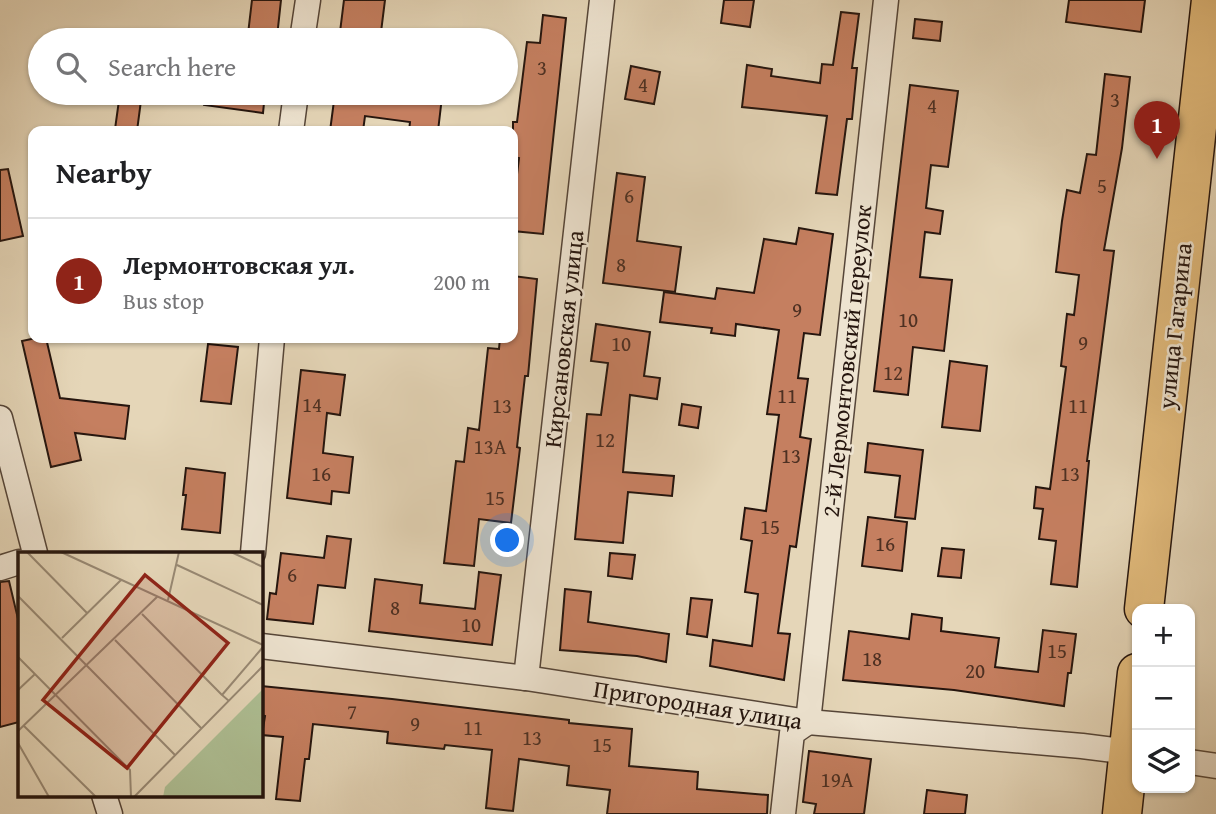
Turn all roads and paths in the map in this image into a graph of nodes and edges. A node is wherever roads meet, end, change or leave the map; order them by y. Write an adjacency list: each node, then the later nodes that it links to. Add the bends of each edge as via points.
1 (308, 0): 5 (street)
2 (602, 0): 16 (street, Кирсановская улица)
3 (886, 0): 17 (street, 2-й Лермонтовский переулок)
4 (1211, 0): 14 (main road, улица Гагарина)
5 (304, 28)
6 (294, 105): 7 (street)
7 (292, 126)
8 (272, 343): 11 (street)
9 (0, 418): 10 (street)
10 (35, 552)
11 (253, 552)
12 (18, 562): 13 (street)
13 (0, 568)
14 (1145, 604)
15 (262, 646): 16 (street, Пригородная улица)
16 (526, 678): 17 (street, Пригородная улица)
17 (808, 722): 18 (street, Пригородная улица); 24 (street, via 792,733)
18 (1132, 752)
19 (1132, 758): 25 (main road)
20 (1195, 763): 21 (street)
21 (1216, 766)
22 (104, 796): 23 (street)
23 (110, 814)
24 (782, 814)
25 (1122, 814)

